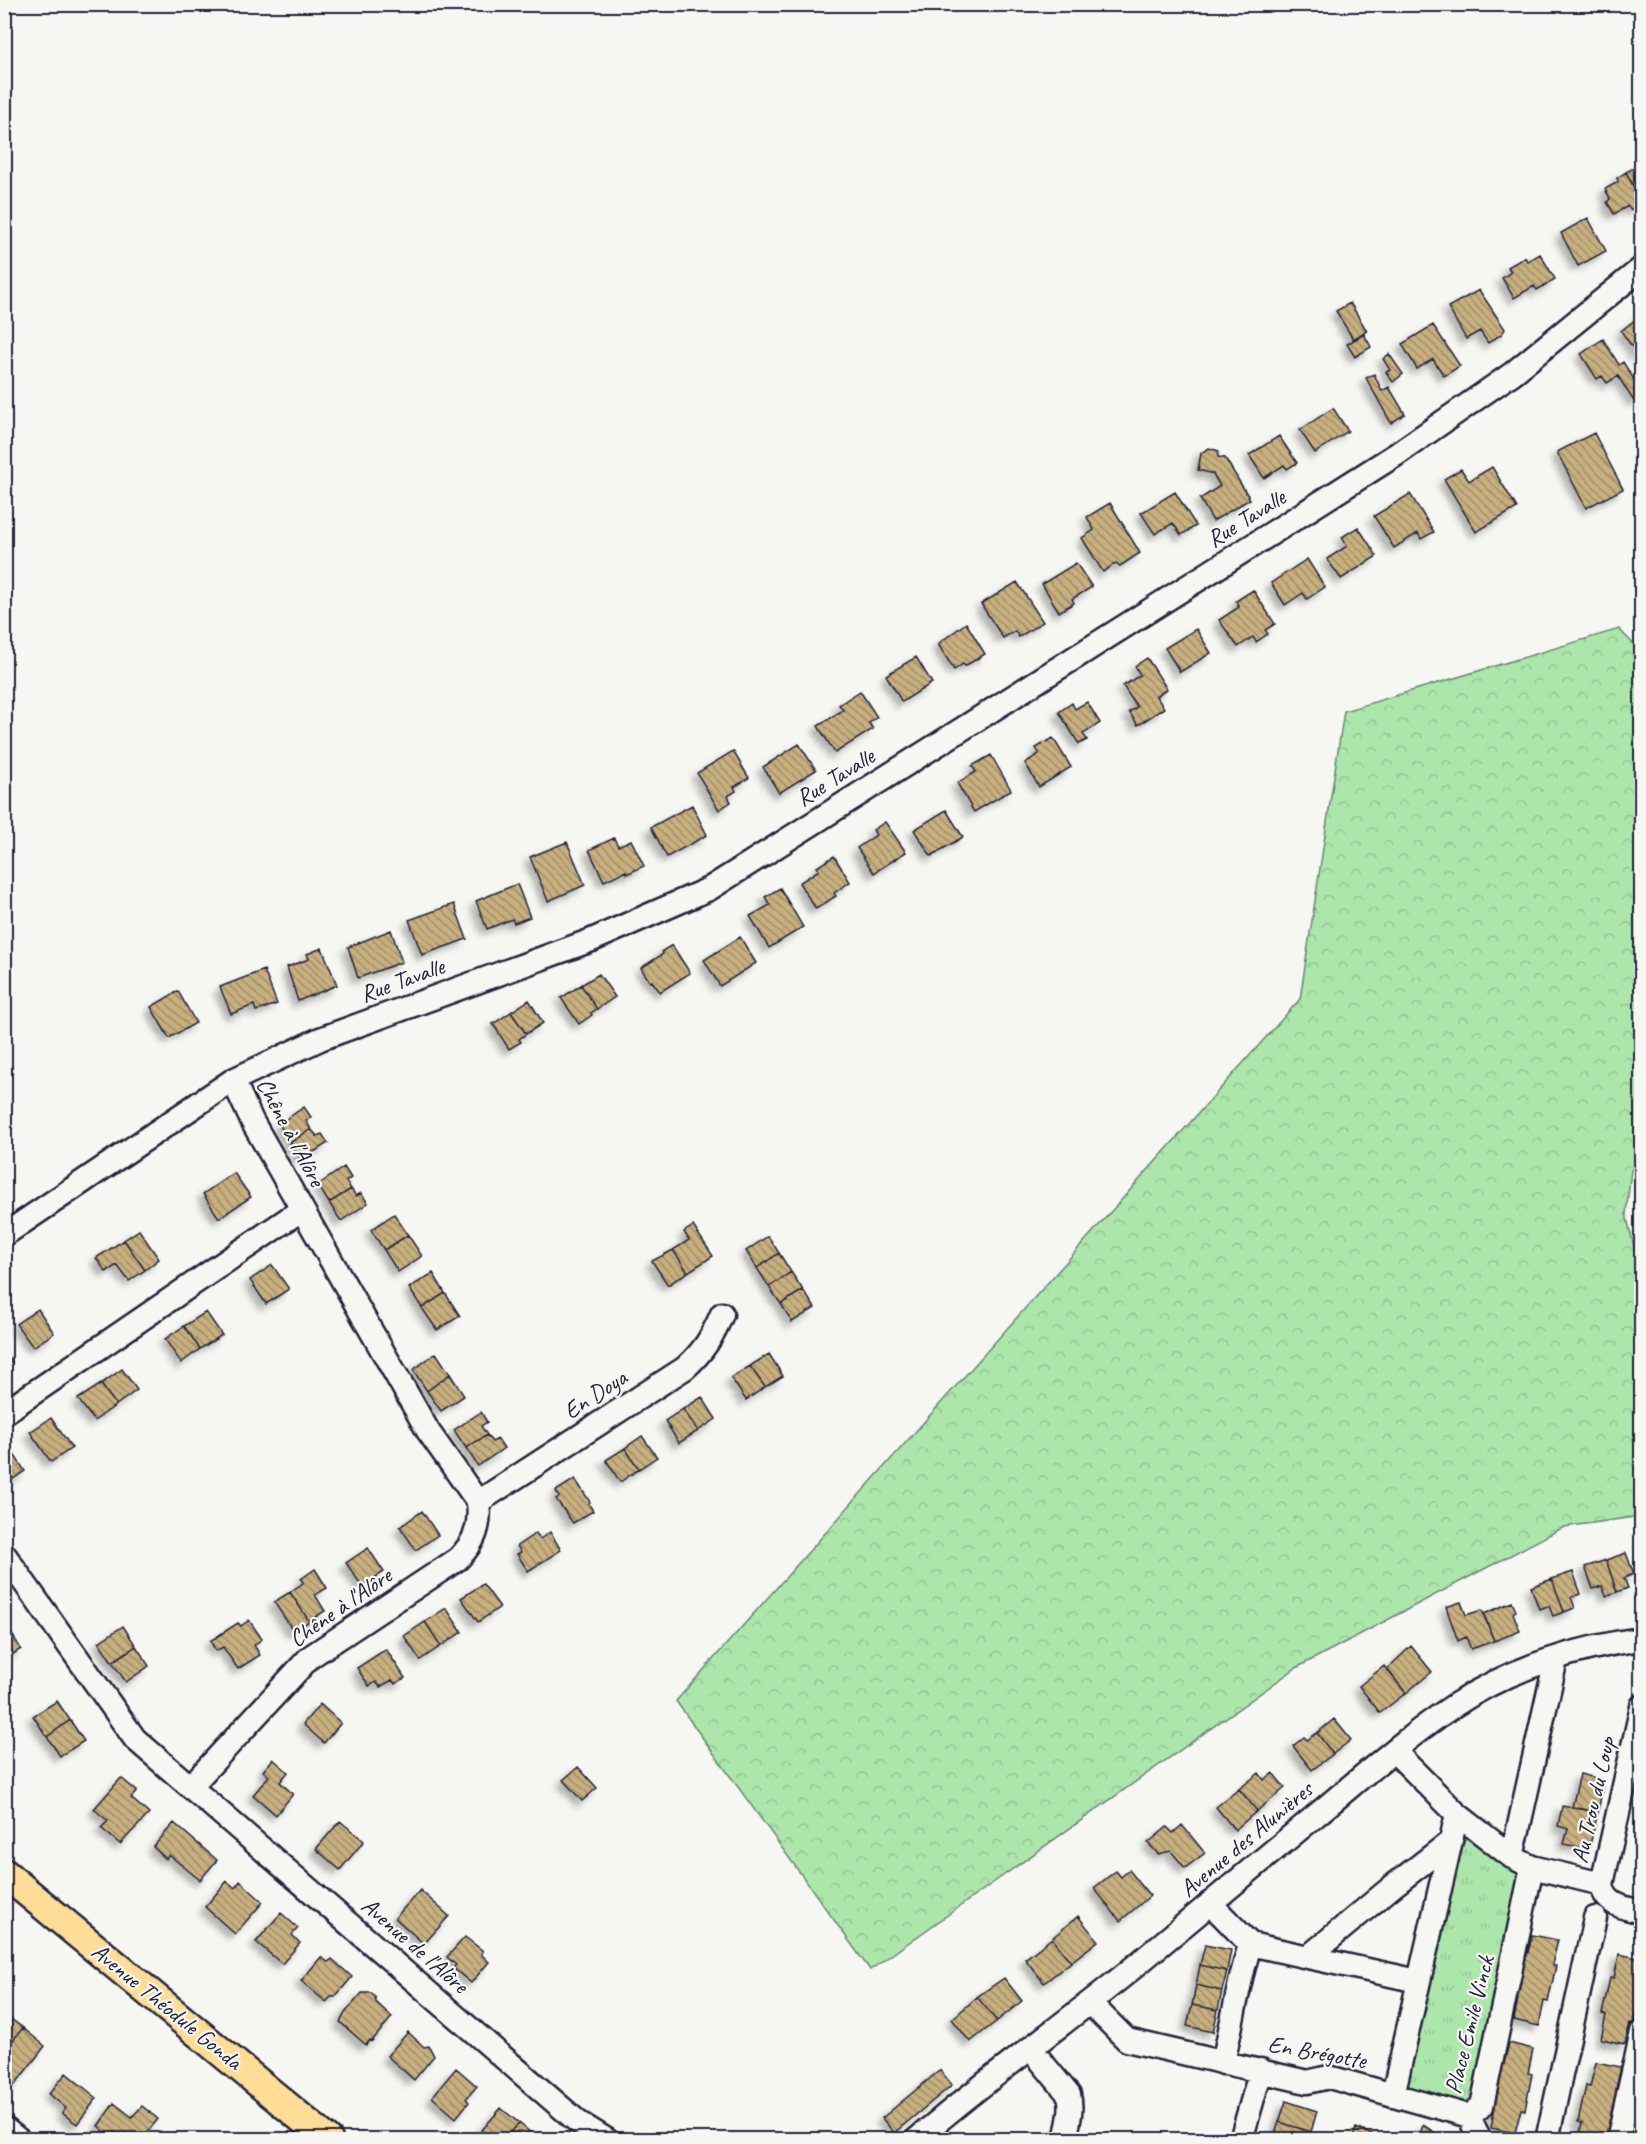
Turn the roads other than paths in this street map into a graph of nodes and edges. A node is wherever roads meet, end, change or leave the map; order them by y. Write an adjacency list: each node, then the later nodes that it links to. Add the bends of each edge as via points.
1 (1641, 268): 2 (street, Rue Tavalle, via 1513,373 1397,454 709,889 592,940 320,1039)
2 (233, 1080): 3 (street, Chêne à l'Alôre); 4 (street, Rue Tavalle)
3 (301, 1210): 6 (street, Chêne à l'Alôre); 7 (street, Chêne à l'Alôre, via 428,1431)
4 (4, 1235)
5 (722, 1314): 7 (street, En Doya, via 701,1354 685,1368)
6 (4, 1413)
7 (478, 1502): 13 (street, Chêne à l'Alôre, via 478,1526 468,1549 458,1559 310,1657)
8 (4, 1554): 13 (street, via 135,1739)
9 (1641, 1638): 10 (street, Avenue des Alunières)
10 (1556, 1659): 12 (street, Avenue des Alunières, via 1481,1689); 16 (street)
11 (1641, 1706): 19 (street, Au Trou du Loup)
12 (1394, 1751): 14 (street, Au Trou du Loup); 20 (street, Avenue des Alunières)
13 (191, 1786): 36 (street, Avenue de l'Alôre, via 578,2122)
14 (1457, 1814): 15 (street, En Brégotte); 16 (street, Au Trou du Loup)
15 (1450, 1842): 24 (street); 25 (street, En Brégotte)
16 (1512, 1857): 17 (street, Au Trou du Loup)
17 (1532, 1867): 19 (street, Au Trou du Loup); 32 (street, Place Emile Vinck, via 1482,2106)
18 (4, 1873): 35 (main road, Avenue Théodule Gonda)
19 (1602, 1884): 21 (street, via 1602,1891 1612,1903)
20 (1210, 1903): 23 (street); 26 (street, Avenue des Alunières)
21 (1641, 1912)
22 (1595, 1918): 41 (street)
23 (1250, 1944): 24 (street); 29 (street)
24 (1308, 1958): 25 (street)
25 (1418, 1981): 31 (street, En Brégotte)
26 (1090, 2003): 28 (street, Avenue des Alunières); 29 (street, En Brégotte, via 1128,2040)
27 (1641, 2032): 42 (street)
28 (1031, 2049): 37 (street, Avenue des Alunières); 38 (street, via 1070,2095)
29 (1223, 2063): 30 (street, En Brégotte)
30 (1260, 2070): 31 (street, En Brégotte, via 1307,2082 1329,2077); 39 (street)
31 (1393, 2095): 32 (street, Place Emile Vinck)
32 (1469, 2116): 40 (street)
33 (4, 2128): 34 (street)
34 (19, 2139)
35 (328, 2139)
36 (607, 2139)
37 (916, 2139)
38 (1065, 2139)
39 (1242, 2139)
40 (1480, 2139)
41 (1547, 2139)
42 (1618, 2139)

